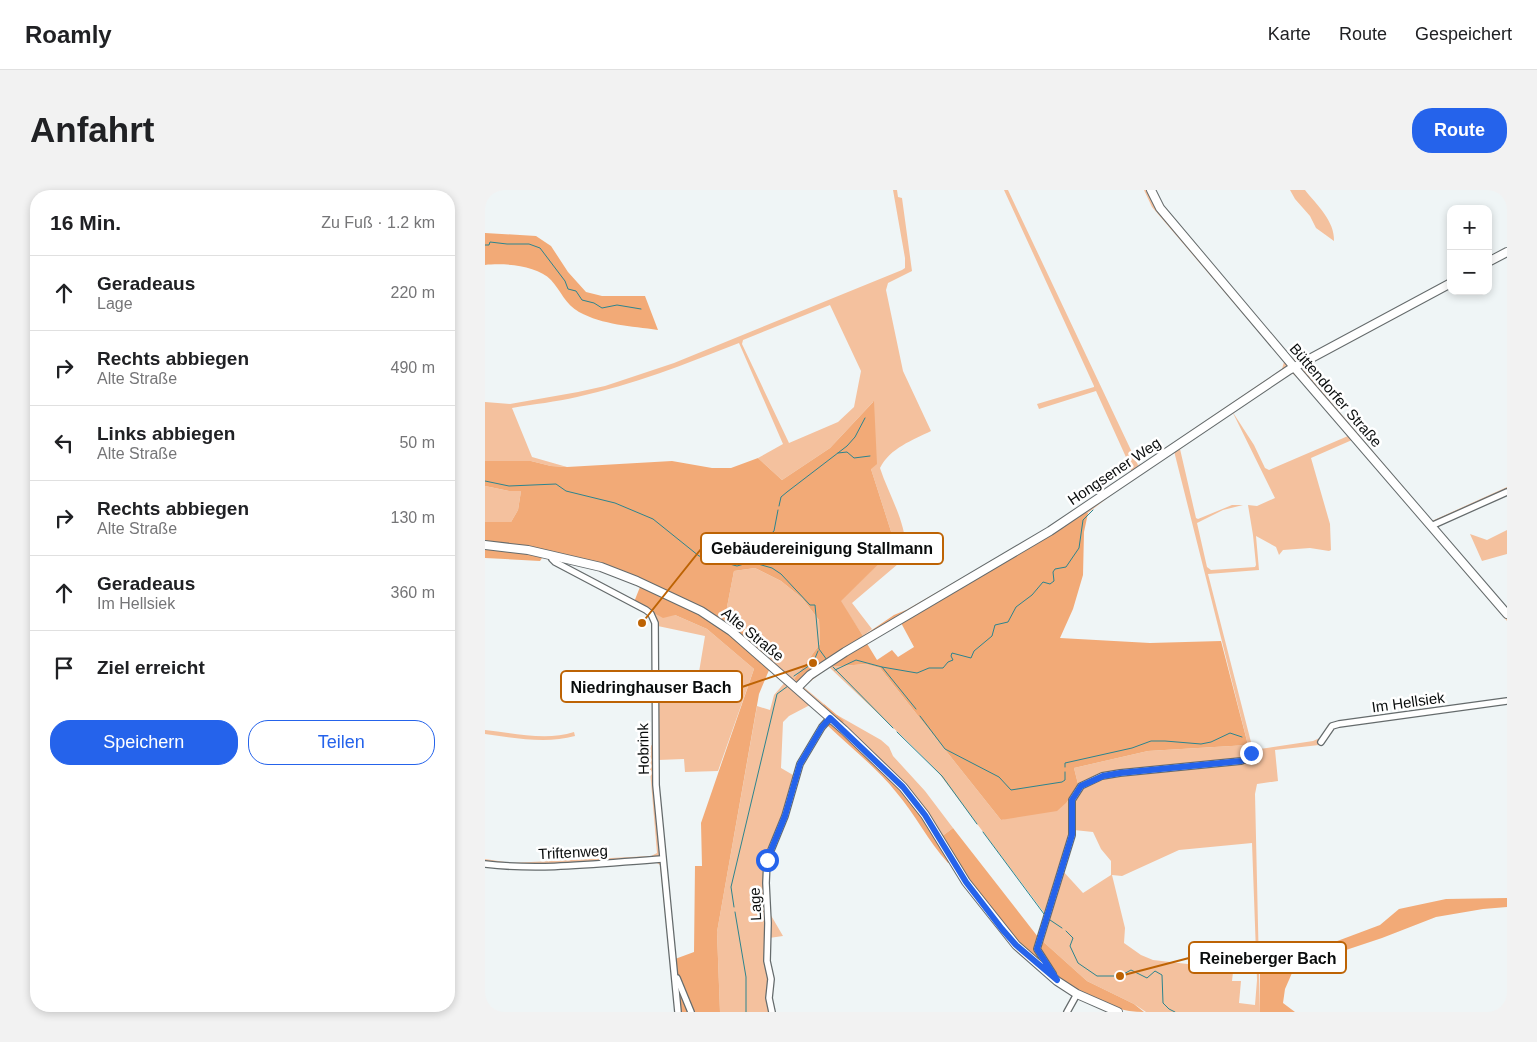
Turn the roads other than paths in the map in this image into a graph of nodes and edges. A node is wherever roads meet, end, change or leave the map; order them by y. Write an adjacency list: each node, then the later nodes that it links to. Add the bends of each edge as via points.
1 (1151, 190): 5 (street, Büttendorfer Straße, via 1160,208)
2 (1507, 252): 3 (street)
3 (1492, 260)
4 (1447, 285): 5 (street, Hongsener Weg)
5 (1294, 367): 7 (street, Büttendorfer Straße); 11 (street, Hongsener Weg, via 1050,531 845,652 810,675)
6 (1507, 492): 7 (street)
7 (1431, 526): 10 (street, Büttendorfer Straße)
8 (485, 545): 9 (street, Alte Straße)
9 (553, 556): 11 (street, Alte Straße, via 601,567 701,611 731,631); 16 (street, Hobrink, via 555,562 646,610 655,623 655,785)
10 (1507, 614)
11 (797, 688): 13 (street, Alte Straße)
12 (1507, 700): 14 (street, Im Hellsiek, via 1339,724 1332,726)
13 (830, 718): 19 (street, Alte Straße, via 903,787 925,815 966,882 1002,929); 23 (street, Lage, via 800,764 785,816 767,860 767,961)
14 (1321, 742)
15 (1251, 753): 19 (street, Alte Straße, via 1249,758 1241,761 1120,773 1103,776 1081,786 1072,800 1072,835 1037,949)
16 (662, 859): 17 (street, Triftenweg, via 540,867); 18 (street, Hobrink)
17 (485, 864)
18 (674, 972): 21 (street, Hobrink); 22 (street)
19 (1057, 980): 20 (street, Alte Straße)
20 (1077, 994): 24 (street); 25 (street, Alte Straße)
21 (678, 1012)
22 (691, 1012)
23 (772, 1012)
24 (1067, 1012)
25 (1118, 1012)

